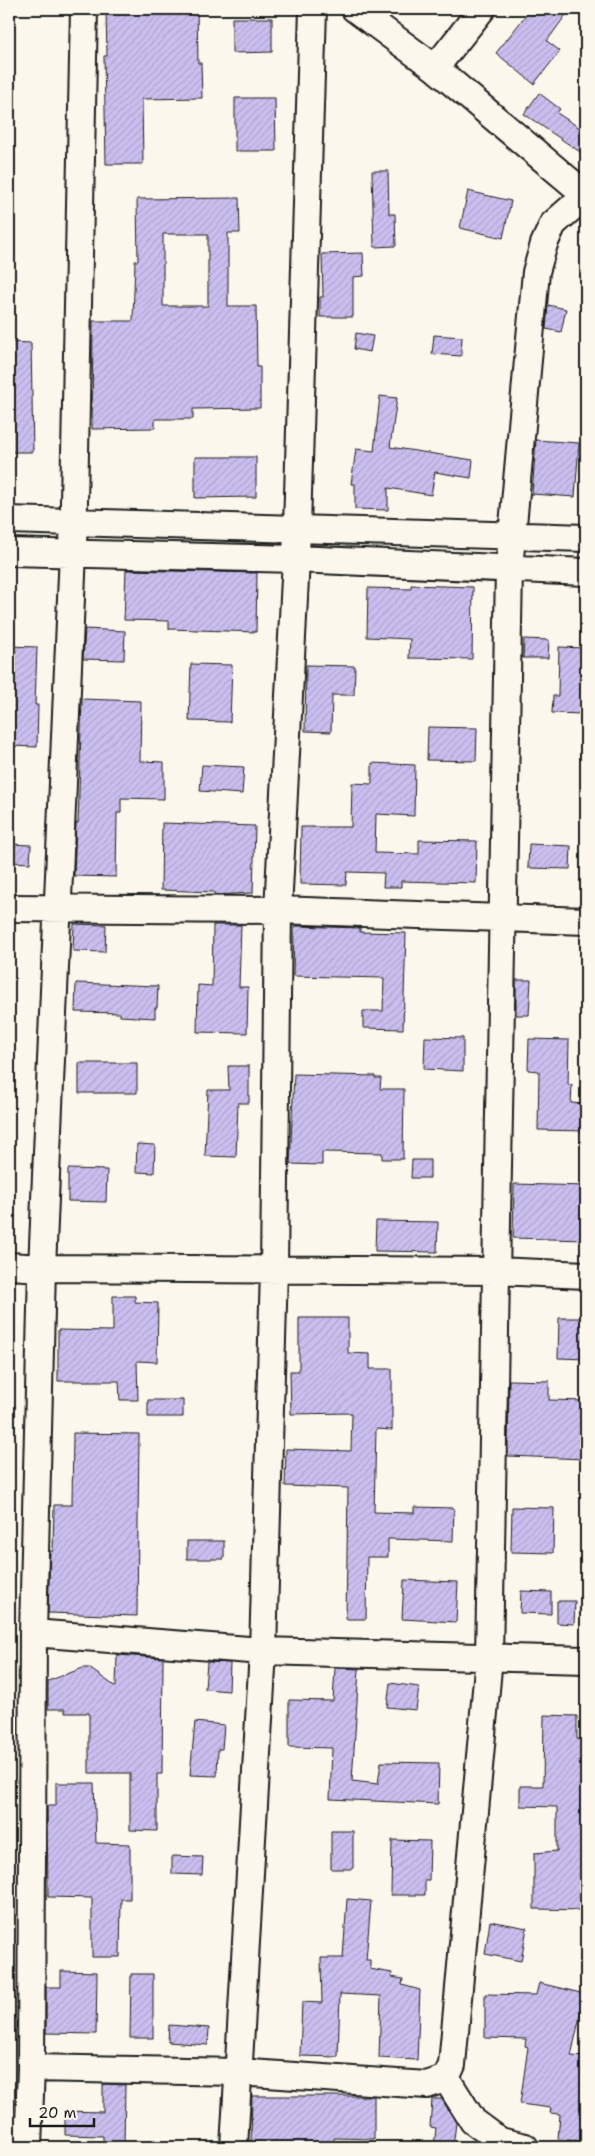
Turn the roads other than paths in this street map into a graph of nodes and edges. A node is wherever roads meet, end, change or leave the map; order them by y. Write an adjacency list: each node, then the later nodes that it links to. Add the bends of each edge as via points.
1 (84, 9): 8 (street)
2 (313, 9): 9 (street)
3 (355, 9): 5 (street)
4 (482, 9): 5 (street)
5 (435, 68): 6 (street)
6 (586, 195): 10 (street, via 553,224 536,272)
7 (9, 520): 8 (street)
8 (73, 521): 9 (street); 13 (street)
9 (296, 529): 10 (street); 14 (street)
10 (511, 535): 11 (street); 15 (street)
11 (586, 538)
12 (9, 552): 13 (street)
13 (73, 552): 14 (street); 18 (street)
14 (296, 559): 15 (street); 19 (street)
15 (509, 569): 16 (street); 20 (street)
16 (586, 572)
17 (9, 908): 18 (street)
18 (56, 908): 19 (street); 23 (street)
19 (278, 910): 20 (street); 24 (street)
20 (503, 918): 21 (street); 25 (street)
21 (586, 921)
22 (9, 1266): 23 (street)
23 (42, 1268): 24 (street); 27 (street)
24 (274, 1270): 25 (street); 28 (street)
25 (496, 1272): 26 (street); 29 (street)
26 (586, 1275)
27 (34, 1633): 28 (street); 31 (street)
28 (264, 1651): 29 (street); 32 (street)
29 (489, 1657): 30 (street); 33 (street, via 452,2065)
30 (586, 1660)
31 (31, 2068): 32 (street); 34 (street)
32 (238, 2072): 33 (street, via 427,2085); 35 (street)
33 (446, 2078): 36 (street, via 473,2121 500,2140)
34 (28, 2147)
35 (234, 2147)
36 (525, 2147)

